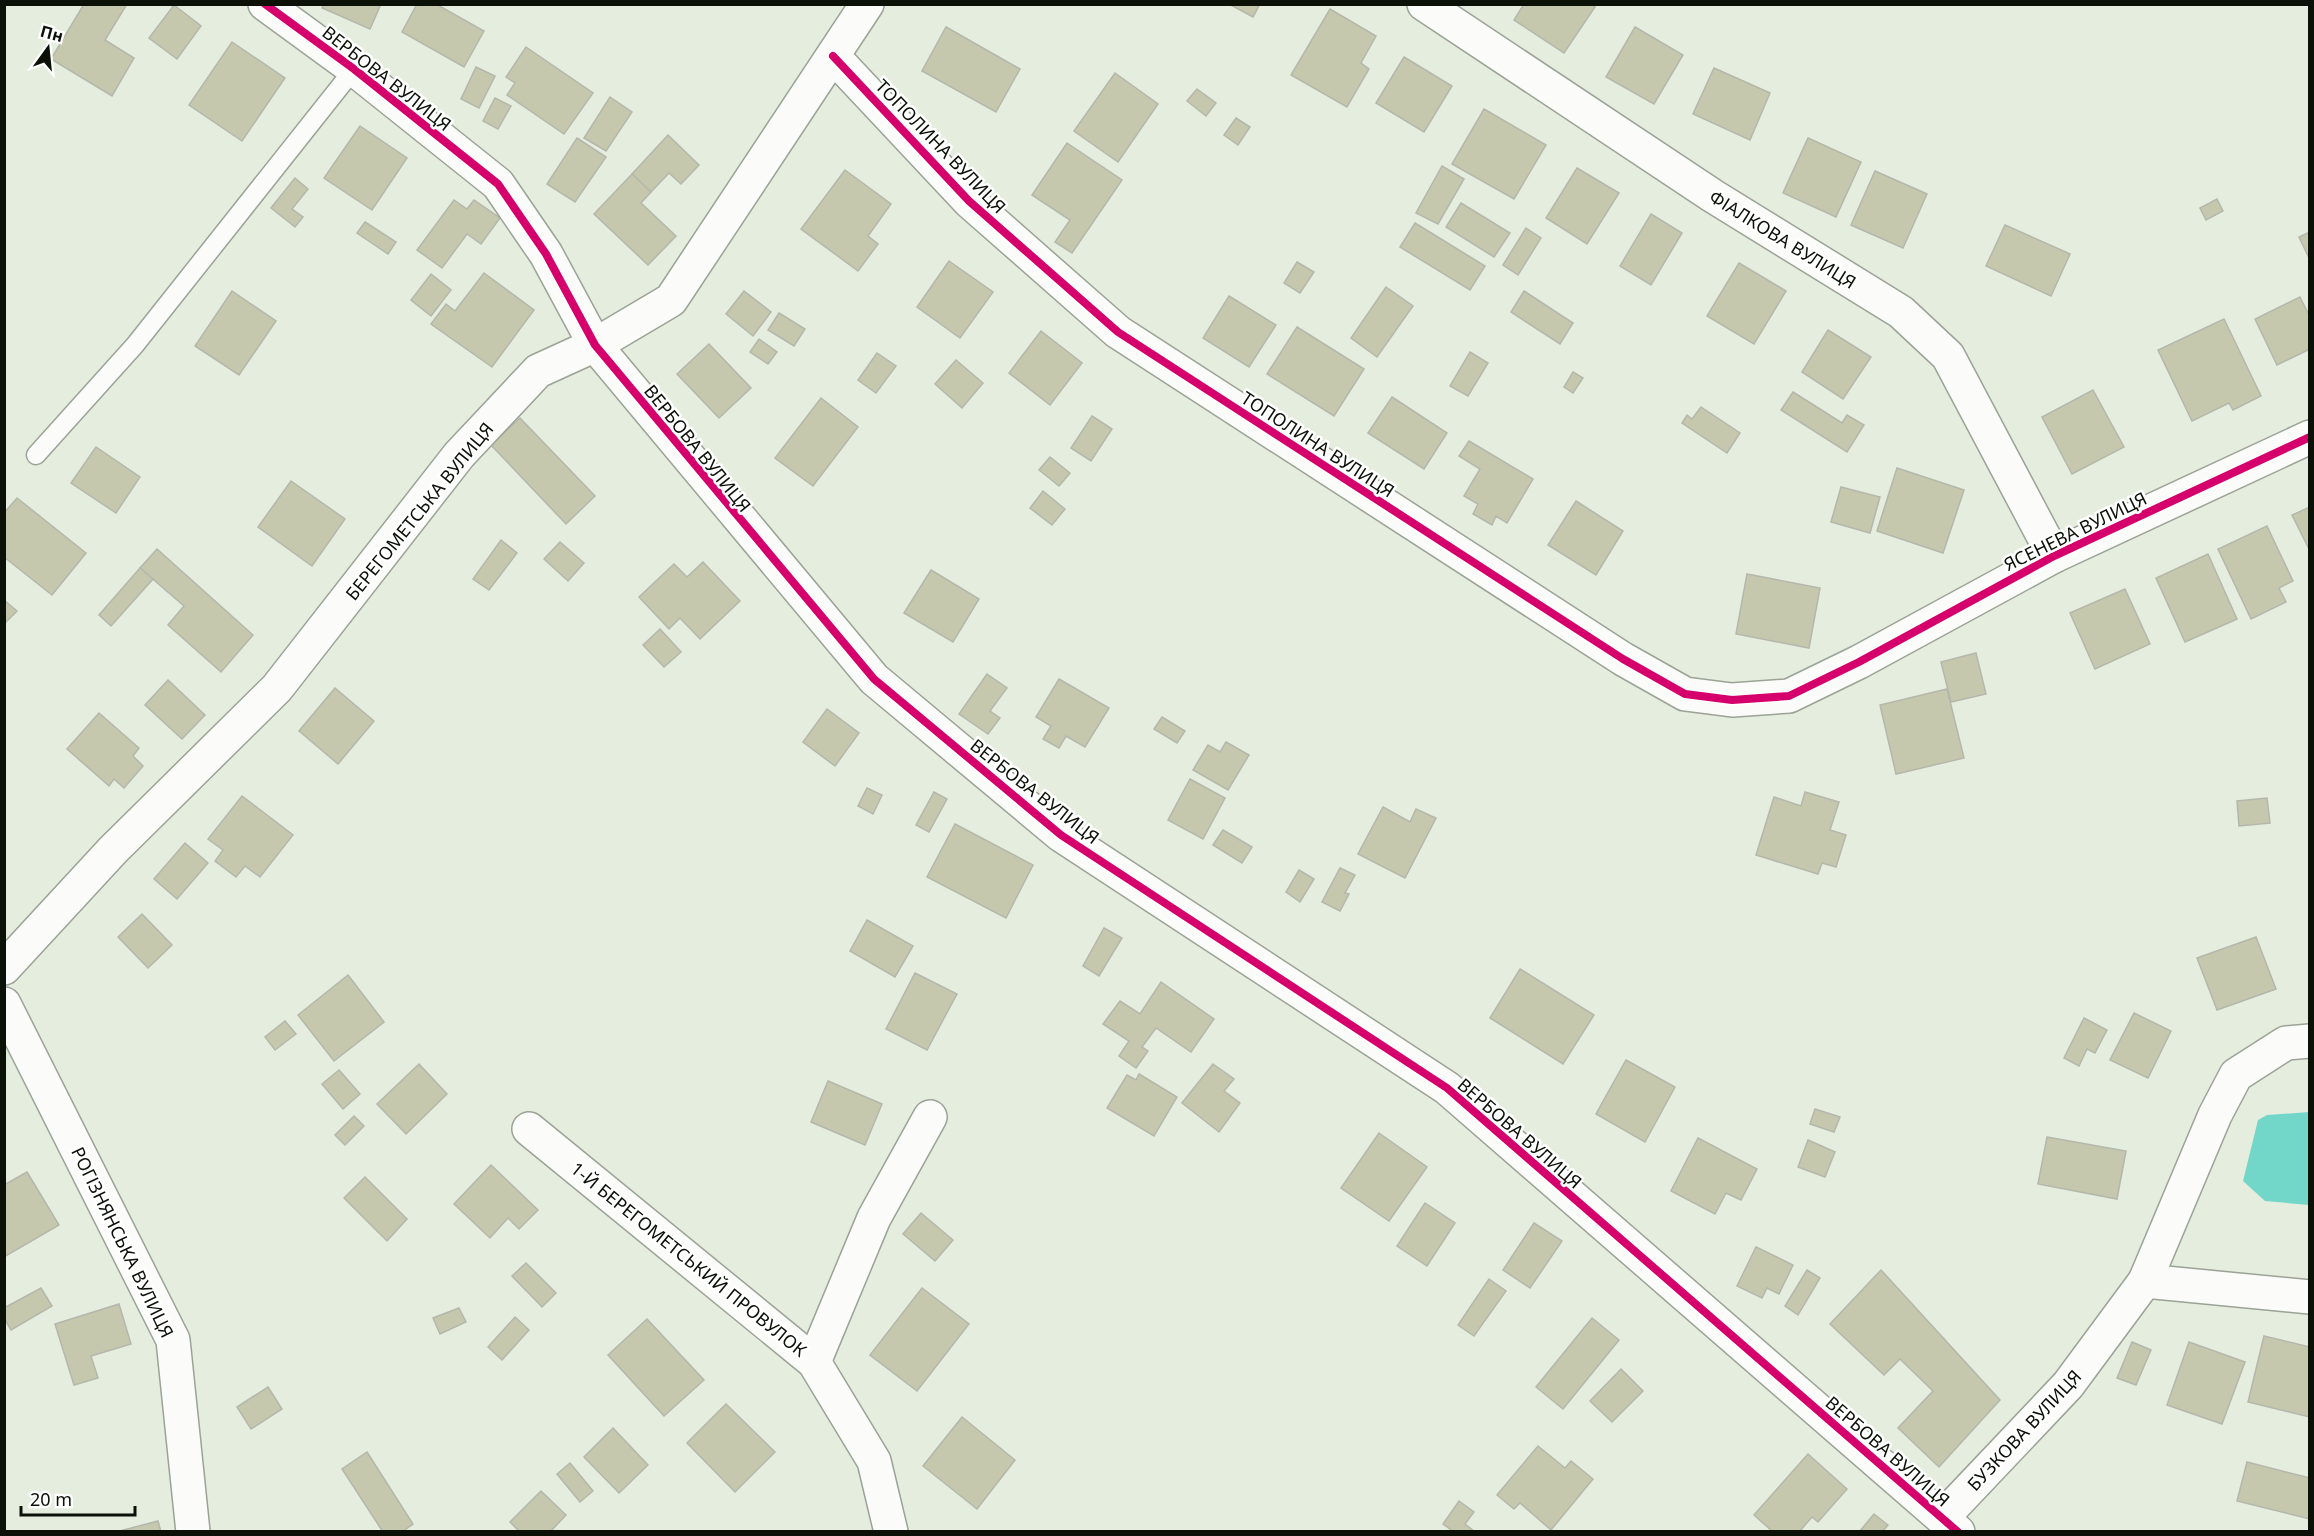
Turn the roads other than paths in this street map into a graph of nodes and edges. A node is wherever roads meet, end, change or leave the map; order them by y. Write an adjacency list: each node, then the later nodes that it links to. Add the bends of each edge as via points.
1 (265, 4): 5 (street, ВЕРБОВА ВУЛИЦЯ)
2 (867, 4): 4 (street, БЕРЕГОМЕТСЬКА ВУЛИЦЯ)
3 (1424, 4): 9 (street, ФІАЛКОВА ВУЛИЦЯ, via 1713,196 1901,312 1948,356)
4 (833, 57): 6 (street, БЕРЕГОМЕТСЬКА ВУЛИЦЯ, via 671,300); 10 (street, ТОПОЛИНА ВУЛИЦЯ, via 969,201 1118,332 1623,659 1685,694 1732,700 1789,696)
5 (354, 69): 6 (street, ВЕРБОВА ВУЛИЦЯ, via 498,184 546,254); 8 (lane, via 135,345)
6 (595, 345): 11 (street, БЕРЕГОМЕТСЬКА ВУЛИЦЯ, via 538,371 459,455 277,688 113,850); 19 (street, ВЕРБОВА ВУЛИЦЯ, via 874,680 1060,835 1447,1088)
7 (2310, 438): 9 (street, ЯСЕНЕВА ВУЛИЦЯ)
8 (36, 455)
9 (2054, 556): 10 (street, ЯСЕНЕВА ВУЛИЦЯ)
10 (1858, 662)
11 (4, 968)
12 (4, 1004): 20 (street, РОГІЗНЯНСЬКА ВУЛИЦЯ, via 173,1340)
13 (2310, 1041): 16 (street, БУЗКОВА ВУЛИЦЯ, via 2286,1043 2236,1076 2215,1114)
14 (930, 1117): 18 (street, via 874,1218)
15 (529, 1129): 18 (street, 1-Й БЕРЕГОМЕТСЬКИЙ ПРОВУЛОК)
16 (2145, 1281): 17 (street); 19 (street, БУЗКОВА ВУЛИЦЯ, via 2068,1385)
17 (2310, 1297)
18 (814, 1362): 21 (street, 1-Й БЕРЕГОМЕТСЬКИЙ ПРОВУЛОК, via 874,1461)
19 (1950, 1525)
20 (193, 1532)
21 (891, 1532)

